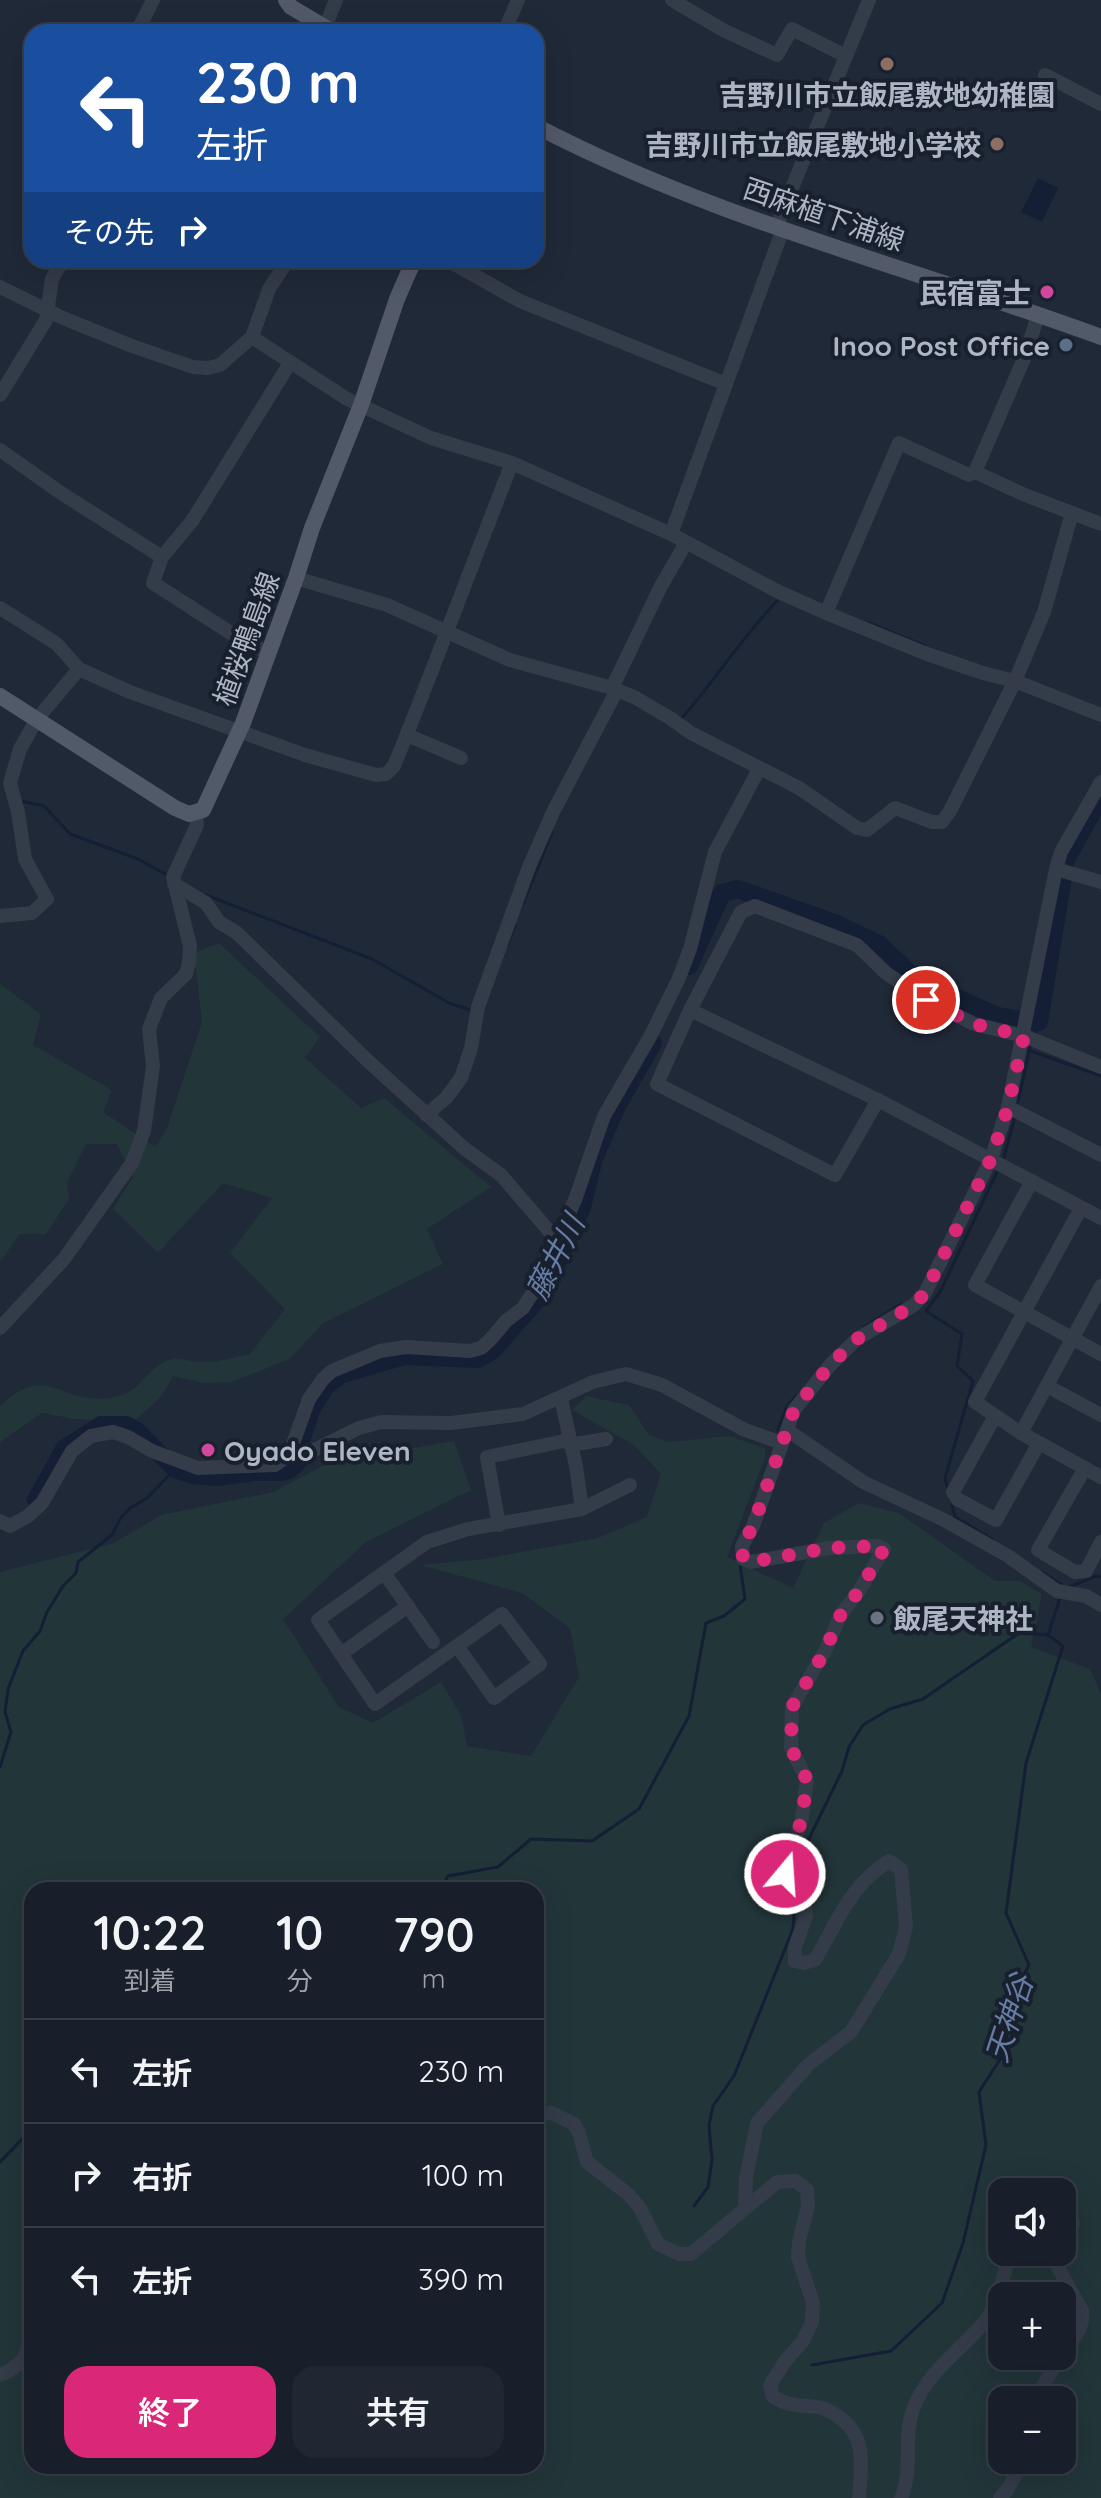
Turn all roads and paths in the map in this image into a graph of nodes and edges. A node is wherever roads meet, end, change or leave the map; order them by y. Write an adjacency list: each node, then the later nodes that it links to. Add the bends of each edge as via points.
1 (153, 0): 7 (street)
2 (286, 0): 8 (main road)
3 (336, 0): 9 (street)
4 (518, 0): 10 (street)
5 (672, 0): 11 (street, via 777,55 792,29)
6 (869, 0): 11 (street)
7 (141, 24)
8 (316, 24)
9 (329, 24)
10 (508, 24)
11 (846, 56): 15 (street)
12 (1045, 75): 13 (street)
13 (1101, 104)
14 (544, 130): 15 (main road, 西麻植下浦線, via 600,159)
15 (780, 228): 22 (main road, 西麻植下浦線); 26 (street)
16 (58, 268): 21 (street, via 52,279)
17 (283, 268): 24 (street, via 269,289)
18 (411, 268): 28 (main road, 植桜鴨島線)
19 (461, 268): 26 (street, via 520,301)
20 (0, 287): 21 (street)
21 (50, 310): 24 (street, via 193,367 220,365); 27 (street)
22 (1038, 315): 23 (main road, 西麻植下浦線); 31 (street)
23 (1099, 331)
24 (252, 337): 25 (street)
25 (290, 363): 28 (street); 36 (street, via 192,521)
26 (726, 384): 34 (street)
27 (0, 395)
28 (361, 405): 30 (street, via 431,438); 37 (main road, 植桜鴨島線)
29 (0, 450): 36 (street)
30 (512, 463): 34 (street); 40 (street)
31 (975, 472): 32 (street); 39 (street, via 969,475 899,443)
32 (1072, 513): 33 (street); 43 (street, via 1044,612)
33 (1101, 524)
34 (671, 534): 35 (street)
35 (686, 543): 39 (street); 44 (street)
36 (162, 557): 41 (street, via 153,583)
37 (296, 578): 40 (street); 41 (main road, 植桜鴨島線)
38 (0, 608): 42 (street, via 57,644)
39 (827, 610): 43 (street, via 927,654)
40 (446, 629): 44 (street, via 510,660); 49 (street)
41 (268, 653): 48 (main road, 植桜鴨島線)
42 (79, 669): 47 (street); 48 (street)
43 (1016, 679): 46 (street); 51 (street, via 942,822 895,808 867,830 857,828 799,788)
44 (615, 689): 51 (street); 63 (street, via 547,826 477,1010 461,1078)
45 (0, 696): 47 (main road)
46 (1101, 715)
47 (37, 719): 53 (main road, via 175,808); 57 (street, via 20,749 10,783 25,859 47,899 32,913)
48 (239, 732): 49 (street, via 376,775 394,766); 53 (main road, 植桜鴨島線, via 208,801)
49 (407, 735): 50 (street)
50 (461, 758)
51 (759, 769): 69 (street, via 715,852 679,978 604,1116)
52 (1101, 782): 54 (street, via 1061,852)
53 (196, 813): 55 (street, via 197,825)
54 (1061, 870): 56 (street); 59 (street)
55 (174, 881): 63 (street, via 206,903 219,922 237,933); 72 (street, via 190,946 189,963 186,974 161,998 149,1029 153,1066 140,1147 64,1259)
56 (1101, 882)
57 (0, 916)
58 (690, 1010): 59 (street, via 741,912 755,906 857,945 906,987 974,1024); 61 (street); 61 (street, via 657,1084 835,1175)
59 (1024, 1036): 60 (street); 62 (street)
60 (1101, 1067)
61 (878, 1100): 65 (street)
62 (1008, 1107): 64 (street); 65 (street)
63 (426, 1115): 69 (street, via 501,1175)
64 (1101, 1155)
65 (998, 1162): 66 (street); 80 (street, via 925,1293 857,1339 831,1364 794,1410)
66 (1032, 1181): 67 (street); 71 (street, via 975,1285)
67 (1081, 1208): 68 (street); 71 (street)
68 (1101, 1218)
69 (556, 1239): 84 (street, via 523,1308 481,1348 380,1351 332,1371 315,1388)
70 (1100, 1291): 73 (street)
71 (1023, 1313): 73 (street); 78 (street, via 975,1402)
72 (0, 1328)
73 (1072, 1339): 74 (street); 75 (street)
74 (1101, 1354)
75 (1047, 1386): 77 (street); 79 (street)
76 (561, 1399): 80 (street, via 626,1374 662,1385 745,1430); 82 (street); 84 (street, via 495,1419 381,1422)
77 (1101, 1415)
78 (995, 1416): 79 (street); 83 (street, via 953,1492 957,1499 996,1520)
79 (1021, 1433): 83 (street)
80 (784, 1436): 93 (street, via 1008,1556 1060,1593 1086,1596); 99 (street, via 742,1546 743,1559 829,1548 884,1549 841,1614 792,1707 791,1748 807,1780 785,1874 791,1890 802,1892 806,1916 795,1961 815,1960 846,1901 872,1871 889,1861 901,1869 906,1927 899,1954 851,2032 809,2064 757,2123)
81 (606, 1439): 82 (street)
82 (570, 1443): 88 (street); 90 (street, via 487,1457)
83 (1039, 1443): 85 (street)
84 (295, 1456): 89 (street, via 275,1465 208,1469 113,1432 91,1436 72,1451 42,1503 14,1525)
85 (1085, 1468): 86 (street); 91 (street, via 1038,1550 1075,1572 1086,1571)
86 (1101, 1477)
87 (630, 1485): 88 (street)
88 (582, 1509): 90 (street)
89 (3, 1523)
90 (499, 1525): 97 (street, via 427,1542 318,1620)
91 (1101, 1542)
92 (387, 1577): 94 (street)
93 (1101, 1605)
94 (408, 1606): 95 (street); 97 (street)
95 (433, 1642)
96 (457, 1646): 96 (street, via 502,1614 540,1664 494,1698); 97 (street, via 375,1704)
97 (341, 1654)
98 (544, 2114): 99 (street, via 574,2124 587,2162 629,2195 658,2244 667,2249 691,2254)
99 (745, 2208): 106 (street, via 777,2182 796,2181 807,2190 798,2257 813,2303 812,2322 770,2385 773,2397 787,2406 829,2411 850,2425 863,2454)
100 (1007, 2266): 107 (street, via 994,2306 981,2326 930,2379 915,2405)
101 (1076, 2300): 102 (street, via 1084,2320)
102 (1076, 2335)
103 (24, 2360): 104 (street)
104 (0, 2375)
105 (1016, 2474): 108 (street)
106 (859, 2498)
107 (901, 2498)
108 (1000, 2498)

